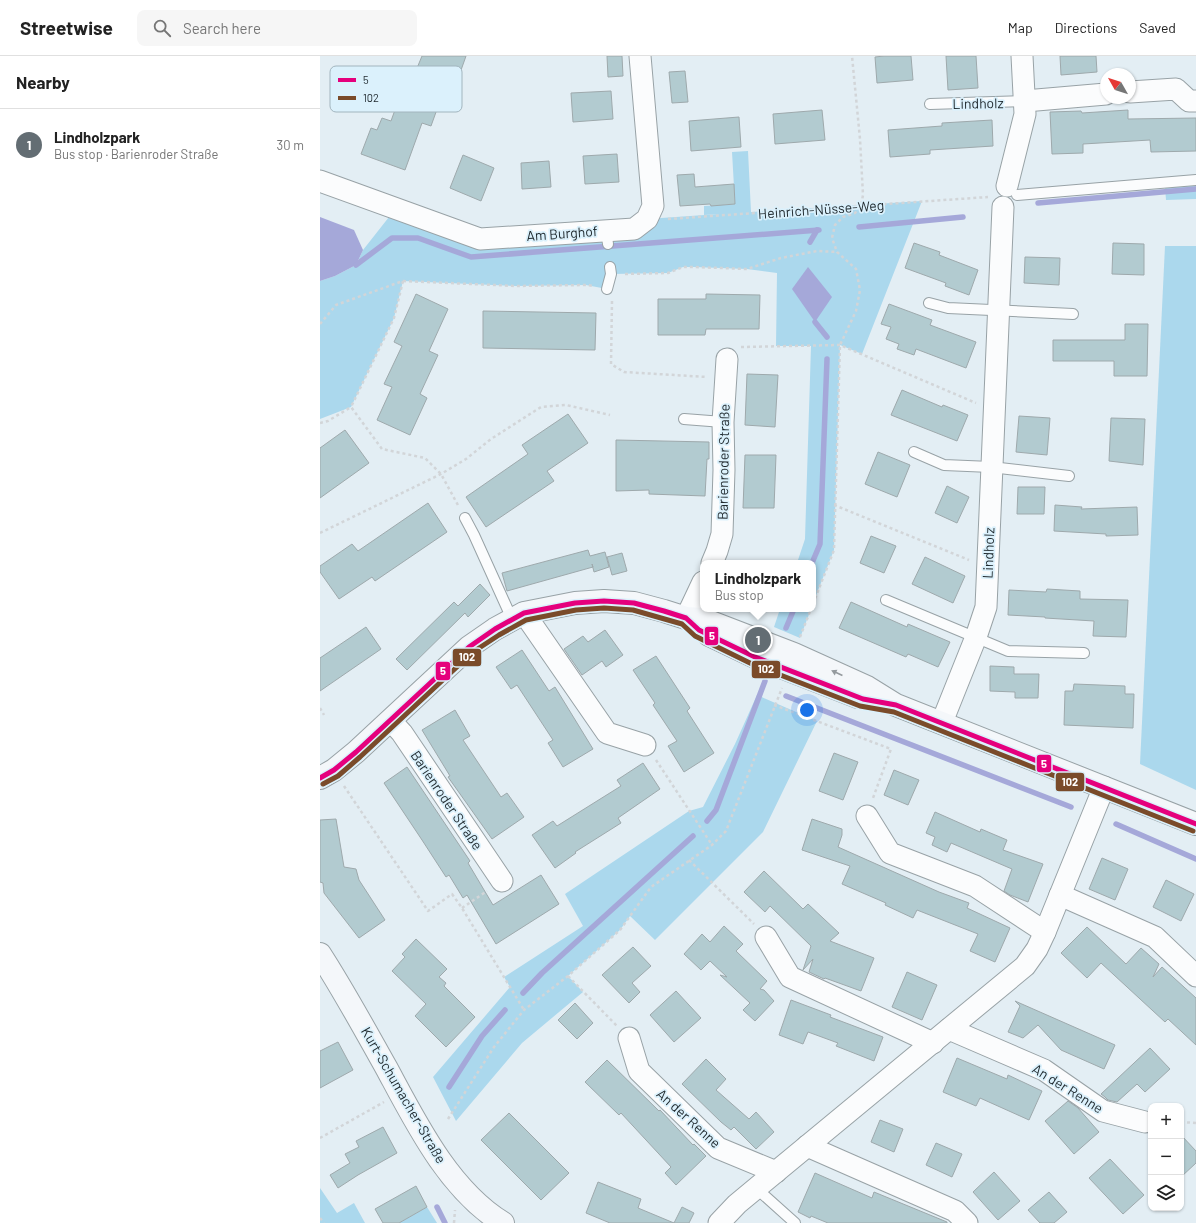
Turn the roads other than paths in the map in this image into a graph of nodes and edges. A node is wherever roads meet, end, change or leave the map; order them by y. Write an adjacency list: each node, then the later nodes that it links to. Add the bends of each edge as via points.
1 (640, 56): 9 (street, Am Burghof, via 653,206 647,219 634,229 607,237 480,239)
2 (1022, 56): 5 (street, Lindholz)
3 (1136, 92): 6 (street, via 1176,89 1188,101)
4 (1100, 95): 5 (street)
5 (1025, 101): 7 (lane, Lindholz); 10 (street, Lindholz, via 1025,114)
6 (1196, 101)
7 (930, 104)
8 (1196, 180): 10 (lane)
9 (320, 182)
10 (1005, 196): 14 (street, Lindholz)
11 (610, 271): 12 (lane)
12 (607, 289)
13 (929, 303): 14 (lane, via 948,308)
14 (999, 311): 15 (lane); 20 (street, Lindholz)
15 (1073, 314)
16 (727, 368): 18 (street, Barienroder Straße)
17 (684, 419): 18 (lane)
18 (724, 422): 23 (street, Barienroder Straße, via 722,534)
19 (914, 452): 20 (lane, via 944,465)
20 (991, 467): 21 (lane); 28 (street, Lindholz, via 986,607)
21 (1069, 476)
22 (465, 518): 26 (lane)
23 (713, 560)
24 (700, 588): 27 (street)
25 (886, 600): 28 (lane)
26 (518, 616): 27 (main road, via 555,606 604,601 634,603); 30 (main road, via 469,648); 32 (street, via 607,733)
27 (686, 618): 31 (main road, via 699,630 755,657 863,699 896,705)
28 (976, 637): 29 (lane, via 1008,651); 31 (street, Lindholz)
29 (1084, 653)
30 (391, 721): 33 (main road, via 334,770); 37 (street, Barienroder Straße, via 402,733)
31 (942, 722): 34 (main road)
32 (645, 745)
33 (320, 778)
34 (1104, 787): 36 (main road); 38 (street)
35 (867, 816): 39 (street, via 890,853 975,886)
36 (1196, 824)
37 (502, 881)
38 (1060, 896): 39 (street); 42 (street, via 1156,937)
39 (1044, 932): 43 (street, via 1025,966)
40 (766, 936): 45 (street, via 790,977)
41 (320, 954): 50 (main road, Kurt-Schumacher-Straße, via 437,1155 477,1203)
42 (1196, 976)
43 (949, 1029): 45 (street); 46 (street, An der Renne, via 1044,1070 1103,1111)
44 (629, 1038): 48 (street, An der Renne, via 639,1072 718,1148)
45 (933, 1043): 47 (street)
46 (1145, 1122)
47 (807, 1146): 48 (street); 53 (street, via 955,1210)
48 (776, 1172): 49 (street)
49 (756, 1188): 51 (street); 52 (lane)
50 (503, 1223)
51 (720, 1223)
52 (796, 1223)
53 (967, 1223)

